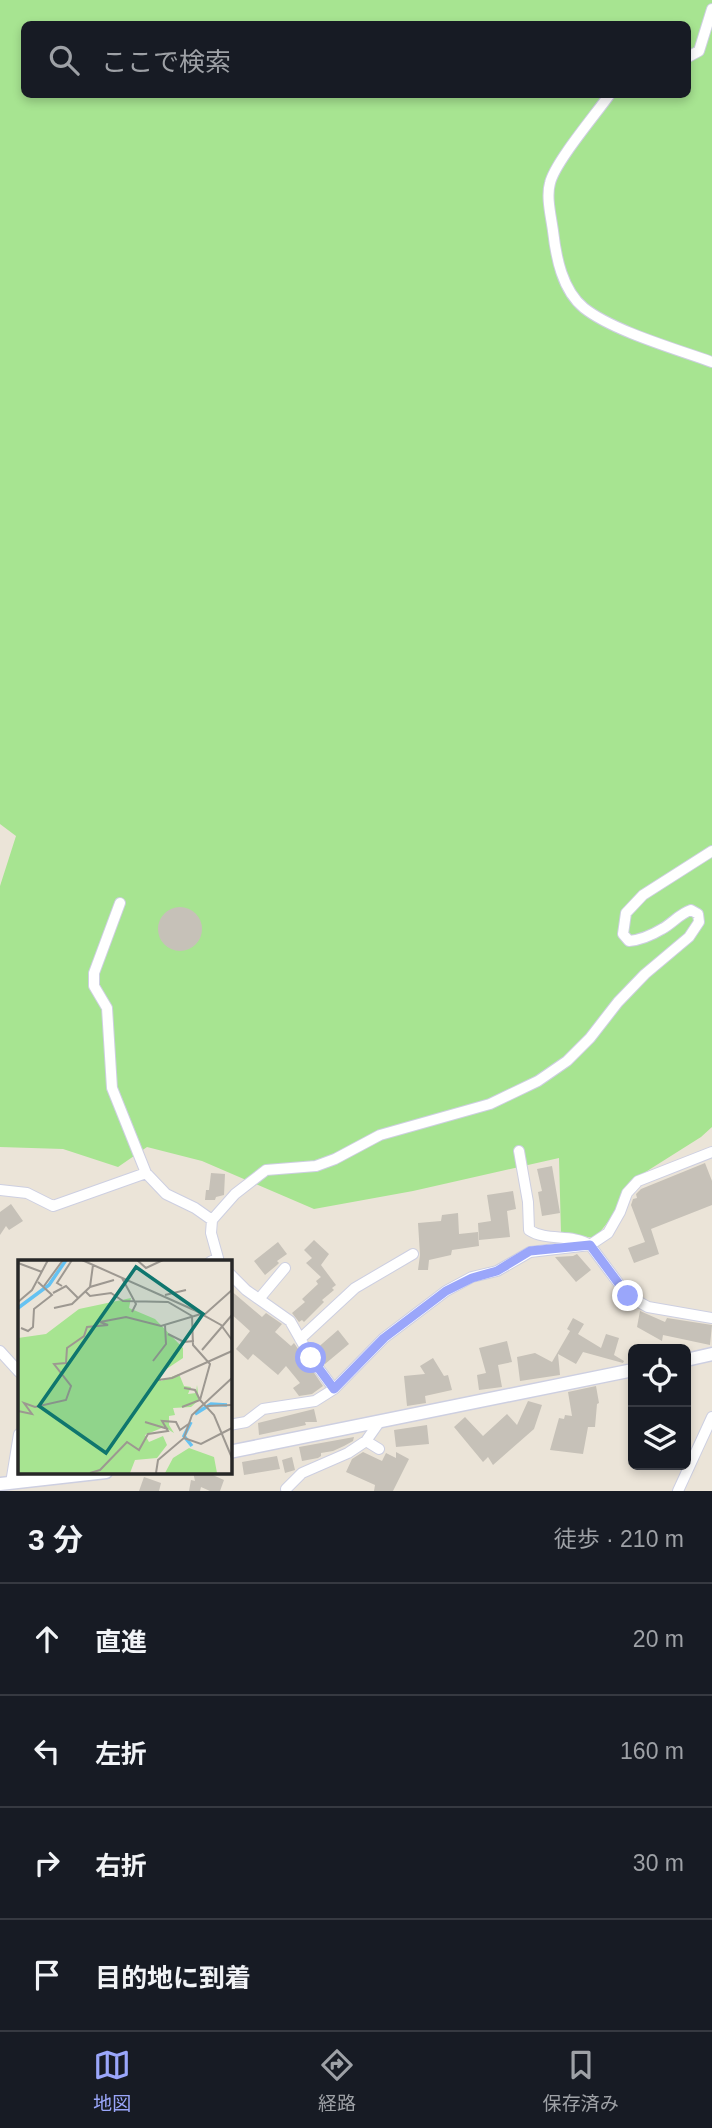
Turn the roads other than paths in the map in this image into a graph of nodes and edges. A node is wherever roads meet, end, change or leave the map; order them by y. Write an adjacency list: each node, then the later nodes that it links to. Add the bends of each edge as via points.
1 (712, 9): 2 (street, via 699,51)
2 (691, 55)
3 (607, 98): 4 (street, via 550,183 555,253 563,276 583,307 604,320)
4 (712, 362)
5 (712, 851): 11 (street, via 643,895 626,913 622,934 629,941 663,929 691,910 698,914 699,922 689,937 636,983 567,1061 491,1104 380,1135 316,1166 266,1170)
6 (120, 903): 9 (street, via 94,973 94,986 107,1008 112,1087)
7 (519, 1151): 12 (street, via 529,1230)
8 (712, 1152): 12 (street, via 638,1181 627,1193 608,1233)
9 (146, 1173): 10 (street, via 53,1206 27,1193); 11 (street, via 166,1194)
10 (0, 1190)
11 (212, 1220): 14 (street)
12 (590, 1245): 18 (street, via 628,1296 648,1307); 25 (street, via 530,1251 497,1271 446,1291 384,1338)
13 (413, 1254): 19 (street, via 355,1288)
14 (216, 1260)
15 (285, 1268): 17 (street)
16 (231, 1275): 17 (street)
17 (259, 1299): 19 (street, via 290,1321)
18 (712, 1318)
19 (300, 1339): 25 (street)
20 (0, 1351): 23 (street)
21 (712, 1354): 22 (street)
22 (691, 1359)
23 (18, 1371)
24 (628, 1371): 27 (street)
25 (334, 1389): 28 (street, via 315,1401 263,1409 246,1422)
26 (712, 1417): 36 (street)
27 (380, 1421): 30 (street); 32 (street)
28 (231, 1425)
29 (18, 1438): 34 (street)
30 (366, 1441): 31 (street); 35 (street, via 302,1473)
31 (379, 1449)
32 (231, 1452)
33 (88, 1474): 34 (street)
34 (5, 1483)
35 (286, 1489)
36 (678, 1491)

